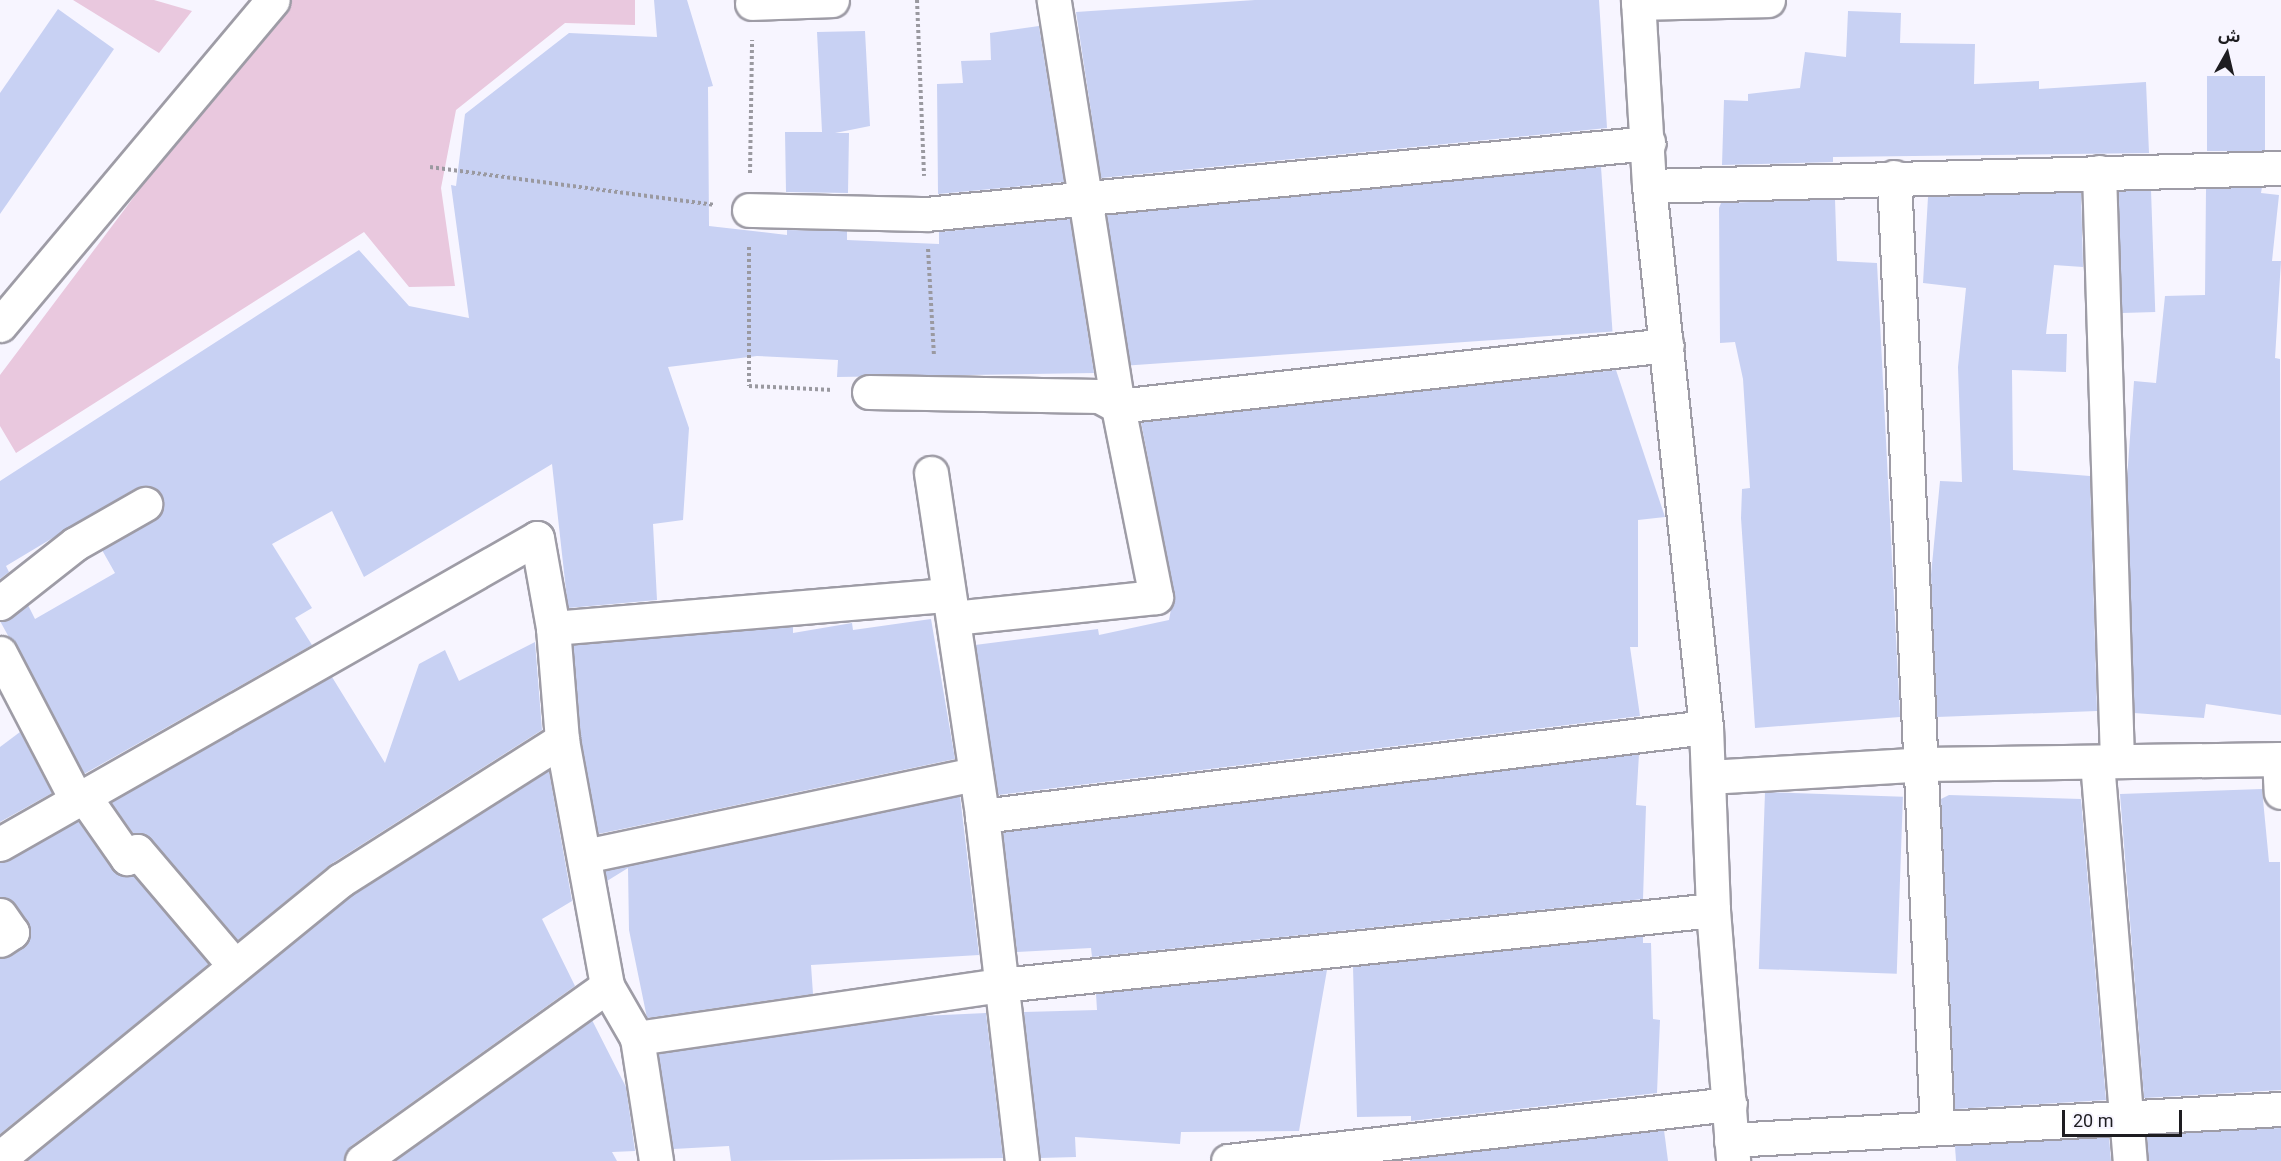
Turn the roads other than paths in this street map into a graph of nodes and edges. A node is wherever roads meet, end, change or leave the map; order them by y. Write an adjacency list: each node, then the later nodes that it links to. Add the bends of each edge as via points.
1 (273, 0): 14 (street)
2 (832, 0): 6 (street)
3 (1054, 0): 12 (street)
4 (1767, 0): 5 (street)
5 (1638, 2): 7 (street)
6 (752, 3)
7 (1648, 143): 11 (street); 12 (street)
8 (2281, 168): 9 (street)
9 (2099, 172): 10 (street); 27 (street)
10 (1894, 177): 11 (street); 28 (street)
11 (1649, 186): 15 (street)
12 (1083, 198): 13 (street, via 926,214); 17 (street)
13 (749, 210)
14 (0, 325)
15 (1667, 345): 17 (street); 24 (street)
16 (869, 392): 17 (street, via 1099,396)
17 (1118, 406): 21 (street, via 1156,597)
18 (931, 473): 21 (street)
19 (145, 504): 20 (street, via 75,544)
20 (0, 603)
21 (950, 607): 22 (street); 29 (street)
22 (553, 628): 25 (street); 32 (street, via 537,538)
23 (0, 653): 32 (street)
24 (1706, 727): 30 (street); 33 (street)
25 (562, 740): 35 (street); 39 (street, via 341,880)
26 (2280, 759): 27 (street); 31 (street)
27 (2107, 761): 28 (street); 45 (street)
28 (1924, 764): 30 (street); 46 (street)
29 (975, 774): 33 (street); 35 (street)
30 (1708, 777): 36 (street)
31 (2281, 792)
32 (80, 797): 34 (street); 39 (street, via 127,858 137,851)
33 (982, 816): 40 (street)
34 (0, 844)
35 (585, 856): 41 (street)
36 (1713, 910): 40 (street); 43 (street)
37 (0, 915): 38 (street, via 12,932)
38 (0, 940)
39 (235, 966): 48 (street)
40 (1002, 985): 42 (street); 51 (street)
41 (607, 986): 42 (street); 49 (street)
42 (637, 1038): 50 (street)
43 (1730, 1104): 47 (street); 52 (street)
44 (2281, 1109): 45 (street)
45 (2127, 1118): 46 (street); 53 (street)
46 (1937, 1127): 47 (street)
47 (1732, 1151)
48 (0, 1158)
49 (362, 1161)
50 (656, 1161)
51 (1022, 1161)
52 (1228, 1161)
53 (2130, 1161)

